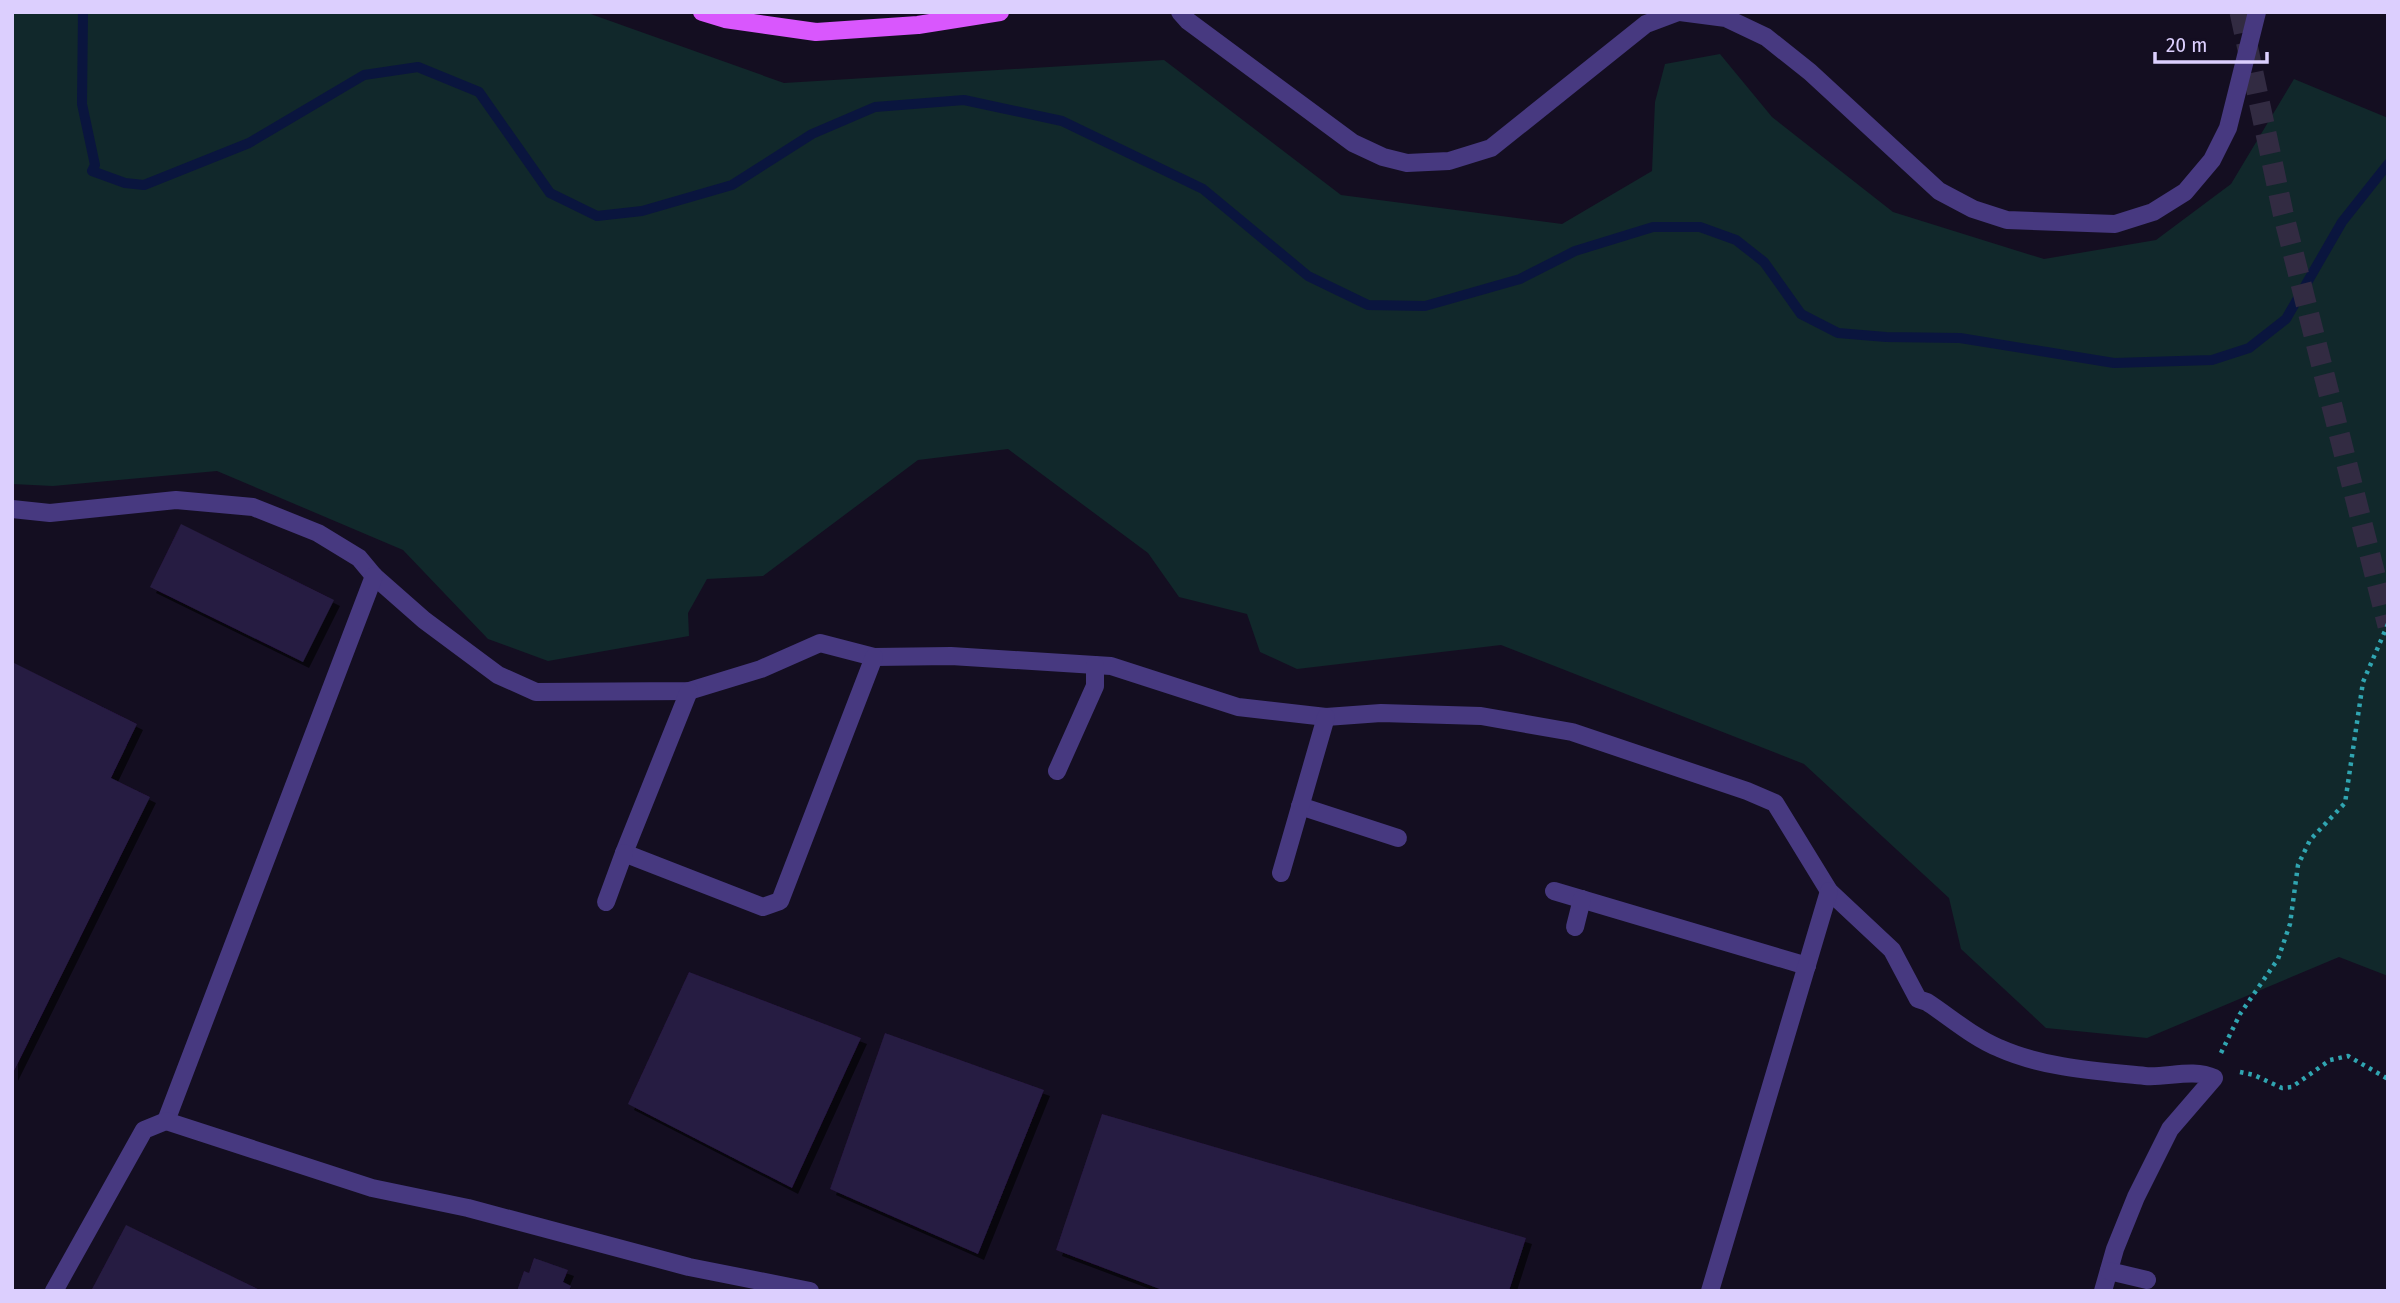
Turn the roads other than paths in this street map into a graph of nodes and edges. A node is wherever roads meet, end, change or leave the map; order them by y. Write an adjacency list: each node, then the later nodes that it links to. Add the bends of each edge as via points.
1 (702, 12): 2 (main road, via 816,32 918,25)
2 (1000, 12)
3 (1181, 12): 4 (street, via 1353,143 1406,163 1449,161 1491,148 1646,24)
4 (1679, 12): 5 (street, via 1726,18 1766,37 1940,191 1973,209 2007,220 2115,224 2153,212 2185,192 2212,160 2228,128)
5 (2257, 12)
6 (12, 509): 7 (street, via 50,513 176,500 253,507 318,533 359,558)
7 (374, 576): 10 (street, via 498,675 536,692); 23 (street)
8 (874, 657): 9 (street, via 951,656); 10 (street, via 820,643 761,669); 15 (street, via 780,901 763,907)
9 (1095, 665): 11 (street, via 1111,666 1238,707); 12 (street, via 1095,687)
10 (689, 691): 15 (street)
11 (1326, 717): 13 (street); 18 (street, via 1381,713 1481,716 1572,732 1747,791 1775,803)
12 (1057, 771)
13 (1300, 806): 14 (street); 16 (street)
14 (1398, 838)
15 (624, 853): 20 (street)
16 (1281, 873)
17 (1554, 891): 19 (street)
18 (1829, 891): 22 (street); 24 (street, via 1892,950 1918,999 1996,1047 2033,1061 2096,1071 2211,1077 2170,1129 2136,1197)
19 (1582, 899): 21 (street); 22 (street)
20 (607, 902)
21 (1575, 927)
22 (1807, 966): 28 (street)
23 (166, 1121): 26 (street, via 144,1130); 27 (street, via 372,1188)
24 (2109, 1271): 25 (street); 29 (street)
25 (2147, 1280)
26 (54, 1291)
27 (810, 1291)
28 (1710, 1291)
29 (2103, 1291)

